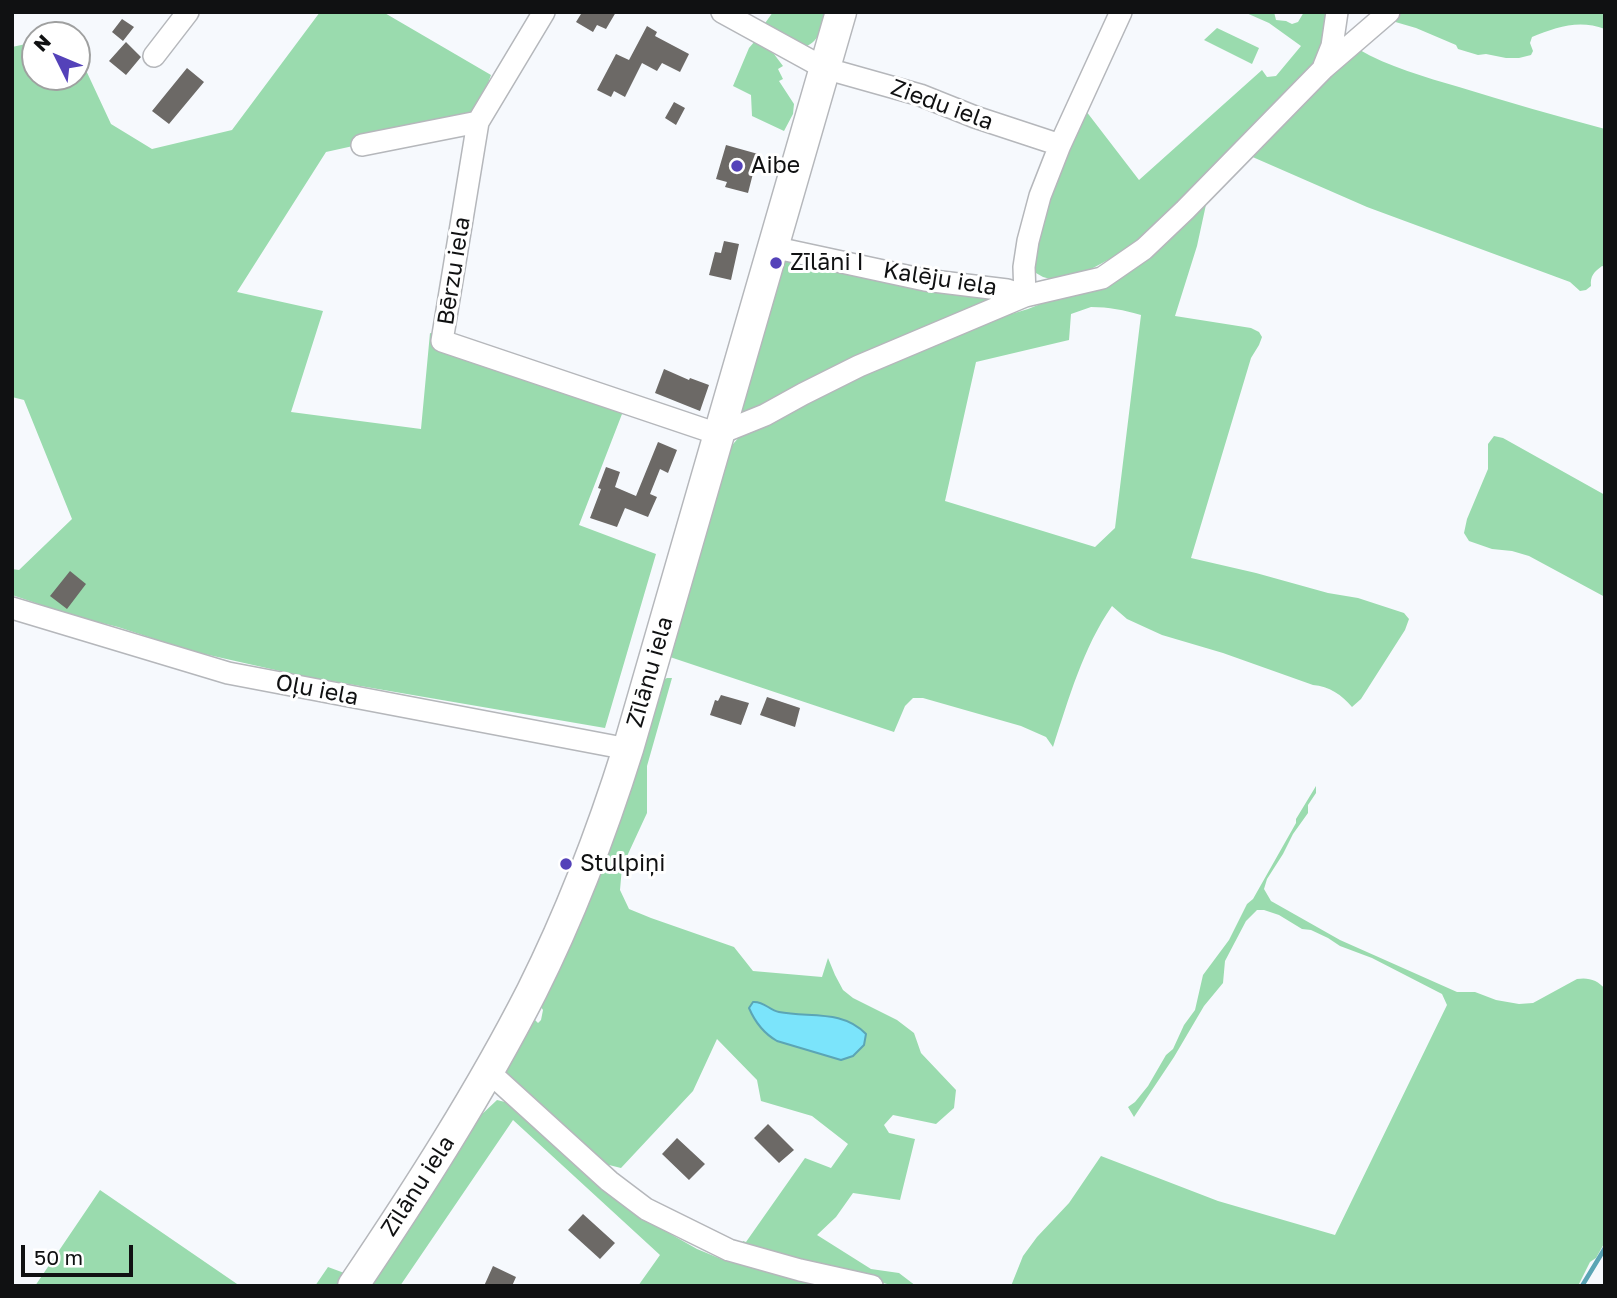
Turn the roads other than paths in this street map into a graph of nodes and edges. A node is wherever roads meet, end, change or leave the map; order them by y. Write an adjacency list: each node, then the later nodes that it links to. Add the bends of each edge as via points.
1 (188, 12): 9 (street)
2 (544, 12): 12 (street, Bērzu iela)
3 (722, 12): 10 (street, Ziedu iela)
4 (841, 12): 10 (highway, Zīlānu iela)
5 (1121, 12): 14 (street)
6 (1337, 12): 8 (street, via 1345,28); 11 (street)
7 (1389, 12): 8 (street)
8 (1364, 32): 11 (street)
9 (154, 56)
10 (824, 68): 14 (street, Ziedu iela); 15 (highway, Zīlānu iela)
11 (1324, 68): 16 (street, via 1144,249 1101,278)
12 (478, 122): 13 (street); 17 (street, Bērzu iela, via 442,341)
13 (362, 145)
14 (1060, 145): 16 (street, via 1028,241)
15 (772, 247): 16 (street, Kalēju iela); 17 (highway, Zīlānu iela)
16 (1025, 296): 17 (street, via 859,366)
17 (718, 434): 19 (highway, Zīlānu iela)
18 (12, 608): 19 (street, Oļu iela, via 228,673)
19 (628, 749): 20 (highway, Zīlānu iela, via 593,853 558,935)
20 (488, 1071): 21 (highway, Zīlānu iela); 22 (street, via 646,1209 729,1250)
21 (353, 1286)
22 (872, 1286)

